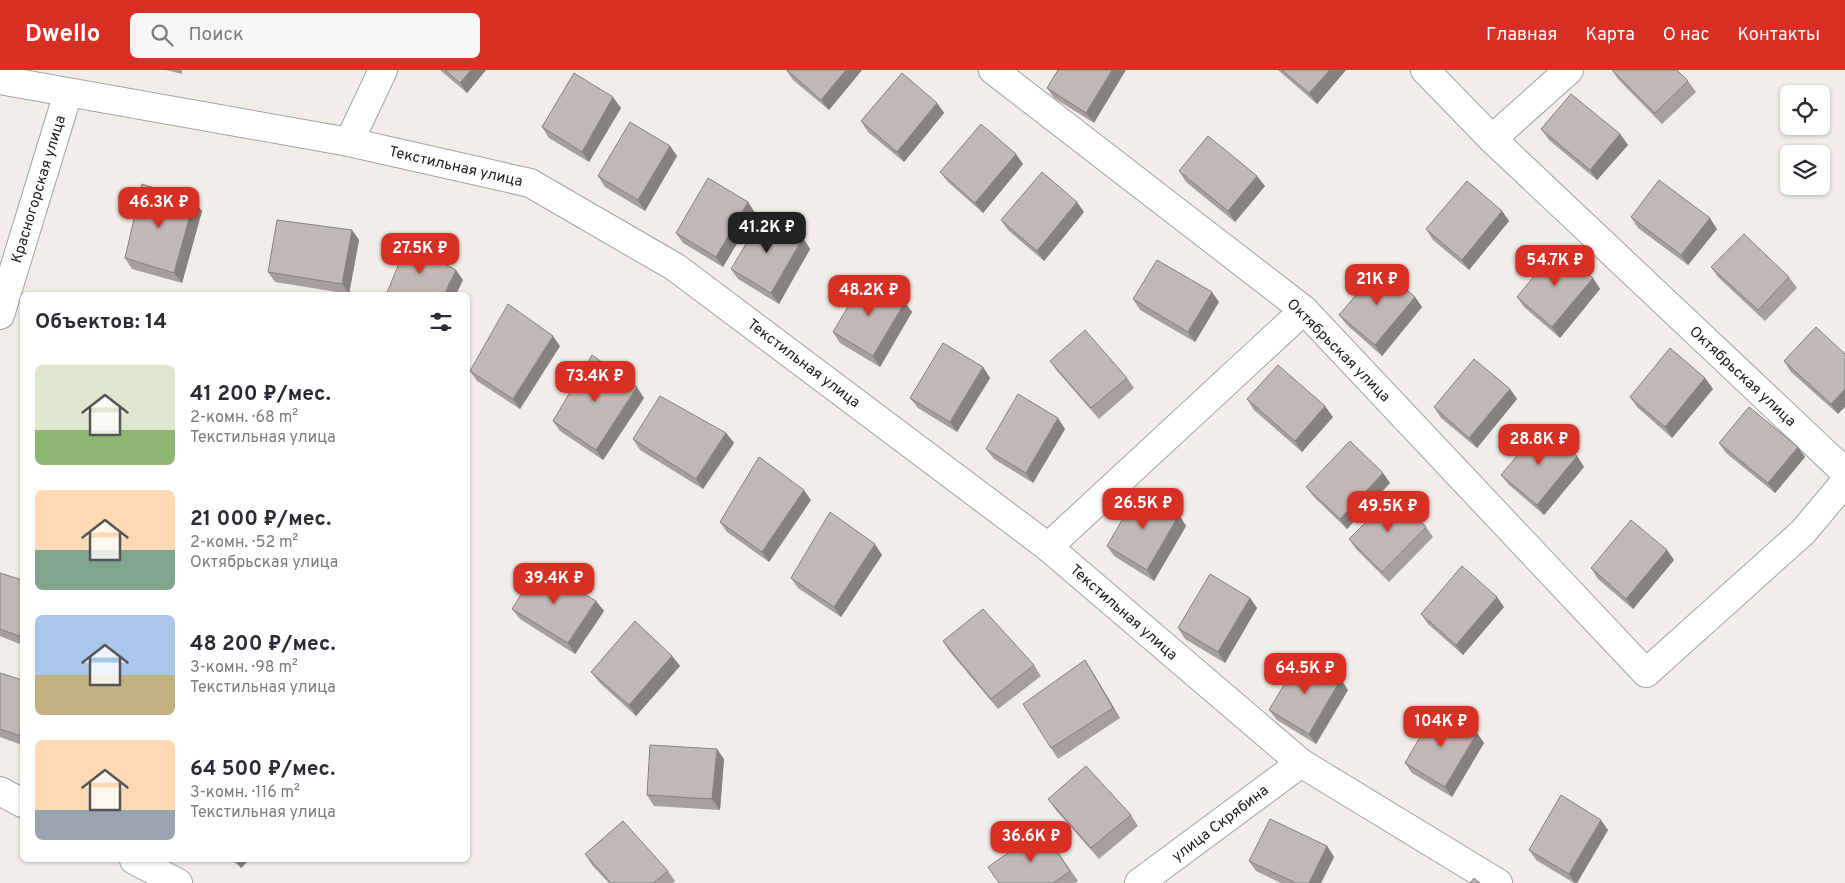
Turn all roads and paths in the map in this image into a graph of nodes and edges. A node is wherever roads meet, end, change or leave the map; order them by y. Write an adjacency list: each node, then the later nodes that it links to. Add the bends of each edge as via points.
1 (383, 70): 8 (street)
2 (993, 70): 9 (street, Октябрьская улица)
3 (1424, 70): 7 (street, Октябрьская улица)
4 (1569, 70): 7 (street)
5 (0, 80): 6 (street, Текстильная улица)
6 (68, 93): 8 (street, Текстильная улица); 10 (street, Красногорская улица)
7 (1492, 139): 11 (street, Октябрьская улица)
8 (348, 142): 13 (street, Текстильная улица, via 530,183 675,267)
9 (1304, 310): 12 (street, Октябрьская улица, via 1646,673 1803,532); 13 (street)
10 (0, 315)
11 (1845, 472)
12 (1845, 482)
13 (1048, 547): 14 (street, Текстильная улица)
14 (1301, 763): 19 (street, улица Скрябина); 20 (street, Текстильная улица)
15 (0, 791): 16 (street)
16 (20, 802)
17 (138, 862): 18 (street)
18 (178, 883)
19 (1139, 883)
20 (1498, 883)

